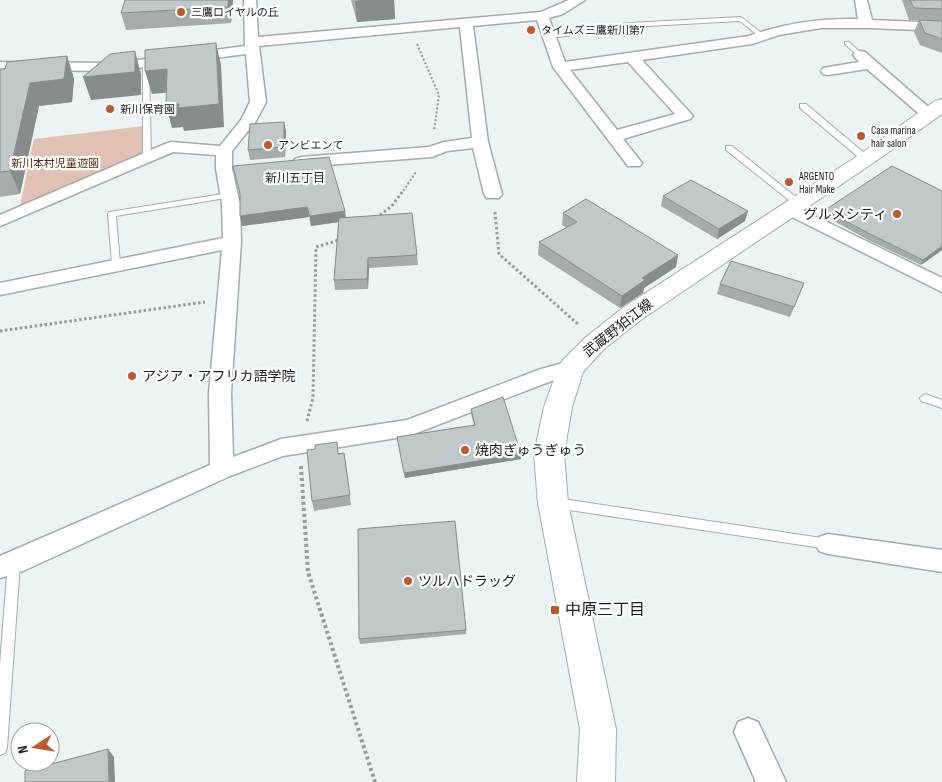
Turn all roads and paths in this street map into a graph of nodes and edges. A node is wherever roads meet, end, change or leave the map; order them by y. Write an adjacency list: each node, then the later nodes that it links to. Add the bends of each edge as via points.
1 (250, 0): 13 (street)
2 (579, 0): 4 (street)
3 (861, 0): 7 (street)
4 (542, 16): 5 (street); 10 (street)
5 (466, 22): 9 (street); 23 (street)
6 (839, 23): 7 (street); 11 (street, via 805,25); 12 (street)
7 (866, 24): 8 (street)
8 (942, 27)
9 (411, 28): 13 (street); 26 (path, via 439,95)
10 (550, 36): 11 (lane, via 629,25 741,18); 18 (street)
11 (762, 36): 14 (street)
12 (847, 43): 15 (lane)
13 (252, 45): 16 (street); 25 (street, via 258,102 248,121)
14 (632, 57): 18 (street); 22 (street, via 685,116)
15 (865, 59): 19 (street); 21 (street)
16 (146, 63): 17 (street, via 115,67); 27 (lane)
17 (0, 66)
18 (560, 67): 22 (street)
19 (828, 71)
20 (803, 106): 28 (lane)
21 (936, 110): 28 (main road, 武蔵野狛江線)
22 (615, 136): 29 (street)
23 (480, 142): 26 (street); 33 (street)
24 (729, 148): 35 (lane)
25 (224, 151): 27 (street, via 171,147); 32 (street)
26 (432, 152): 30 (street); 37 (path, via 392,206)
27 (147, 158): 36 (street)
28 (866, 159): 35 (main road, 武蔵野狛江線)
29 (634, 163)
30 (283, 164)
31 (244, 167): 32 (street)
32 (224, 169): 34 (street)
33 (493, 194): 45 (path, via 499,254)
34 (229, 195): 39 (street); 40 (lane, via 112,214)
35 (794, 206): 41 (street); 45 (main road, 武蔵野狛江線, via 633,313)
36 (0, 221)
37 (369, 223)
38 (347, 237): 49 (path, via 316,247 313,398)
39 (232, 242): 40 (street); 43 (street)
40 (116, 264): 42 (street)
41 (942, 286)
42 (0, 289)
43 (227, 301): 44 (path); 50 (street, via 220,393)
44 (0, 332)
45 (597, 341): 46 (main road, 武蔵野狛江線)
46 (571, 368): 49 (street, via 410,428); 51 (main road, 武蔵野狛江線, via 558,407 550,454)
47 (925, 398): 48 (lane)
48 (942, 404)
49 (300, 444): 50 (street); 57 (path, via 308,572)
50 (222, 470): 54 (street)
51 (553, 503): 52 (lane); 58 (main road, 武蔵野狛江線, via 598,729)
52 (828, 544): 53 (street)
53 (942, 561)
54 (7, 565): 56 (lane)
55 (748, 732): 59 (street)
56 (0, 748)
57 (375, 782)
58 (596, 782)
59 (771, 782)

